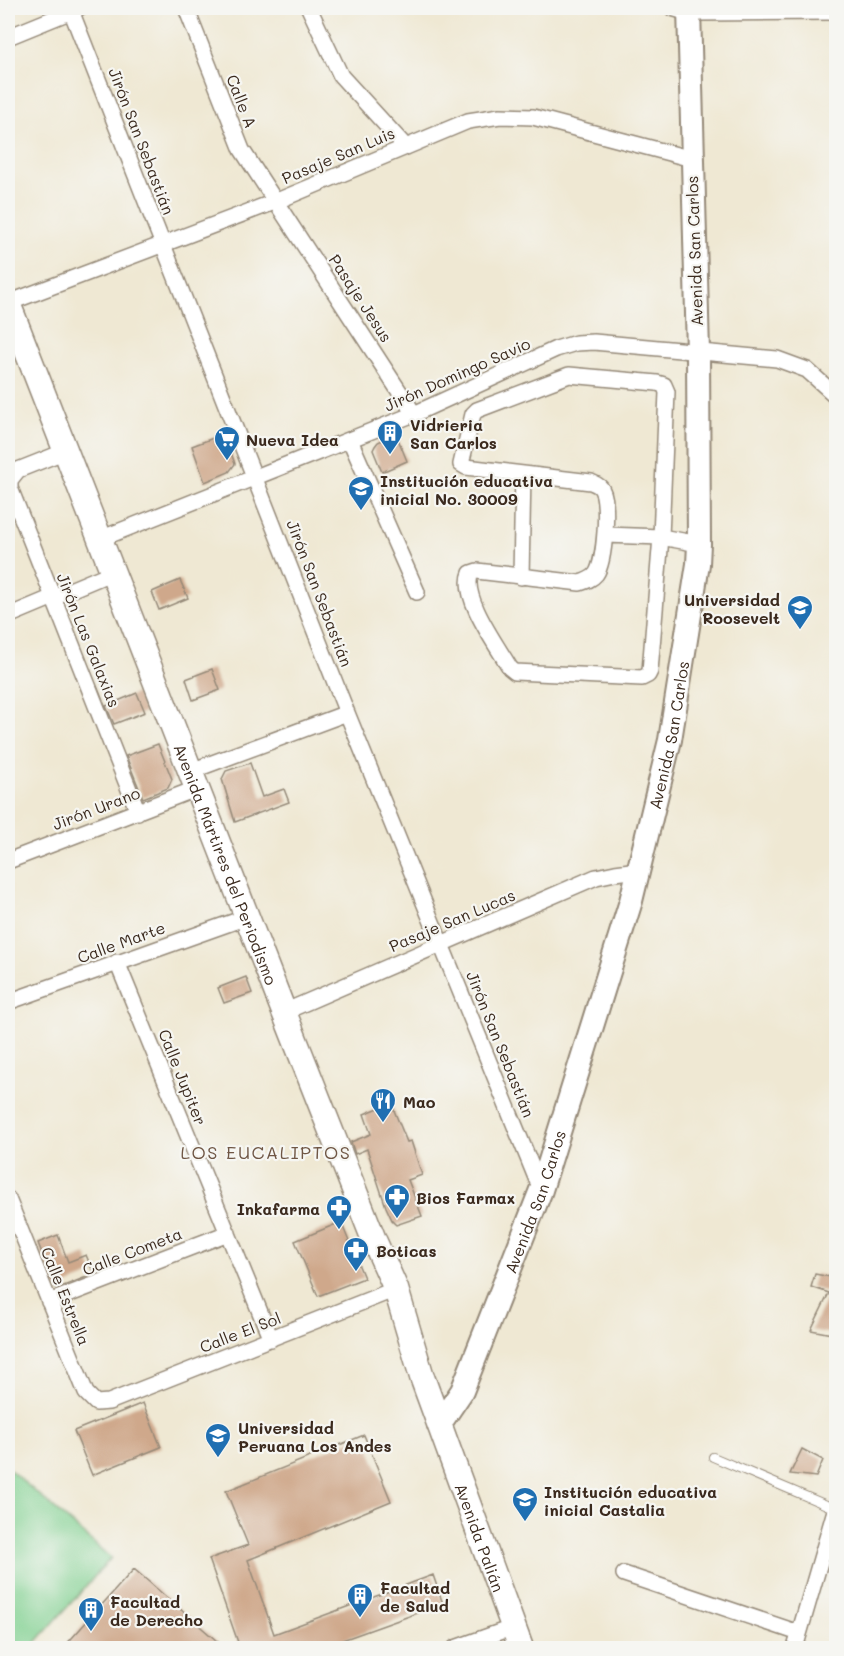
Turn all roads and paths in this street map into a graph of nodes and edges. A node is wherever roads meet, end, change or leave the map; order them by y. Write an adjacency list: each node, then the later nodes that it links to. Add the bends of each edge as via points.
1 (74, 8): 6 (street); 10 (street, Jirón San Sebastián)
2 (186, 8): 9 (street, Calle A, via 242,150)
3 (309, 8): 7 (street, via 341,76)
4 (683, 9): 5 (street); 8 (main road, Avenida San Carlos)
5 (830, 10)
6 (8, 37)
7 (406, 147): 8 (street, Pasaje San Luis, via 468,121 532,117); 9 (street, Pasaje San Luis)
8 (692, 159): 12 (main road, Avenida San Carlos)
9 (277, 201): 10 (street, Pasaje San Luis); 14 (street, Pasaje Jesus)
10 (163, 244): 11 (street, Pasaje San Luis); 18 (street, Jirón San Sebastián)
11 (8, 303): 16 (main road, Avenida Mártires del Periodismo)
12 (698, 352): 13 (street, Jirón Domingo Savio, via 777,359 807,370); 14 (street, Jirón Domingo Savio, via 576,343); 22 (main road, Avenida San Carlos)
13 (837, 396)
14 (414, 414): 15 (street, Jirón Domingo Savio)
15 (350, 440): 18 (street, Jirón Domingo Savio); 25 (street)
16 (66, 451): 21 (main road, Avenida Mártires del Periodismo); 26 (street, Jirón Las Galaxias, via 18,470 10,480)
17 (523, 474): 19 (street, via 597,484 603,491); 20 (street, via 461,464 477,410 568,375 664,385 667,392); 24 (street)
18 (255, 477): 21 (street, Jirón Domingo Savio); 28 (street, Jirón San Sebastián)
19 (606, 535): 20 (street); 24 (street, via 600,568 590,580 580,583)
20 (661, 537): 22 (street); 24 (street, via 650,671 642,678 515,672 510,668 470,599 468,580 477,571)
21 (100, 539): 23 (main road, Avenida Mártires del Periodismo)
22 (699, 544): 32 (main road, Avenida San Carlos, via 670,740)
23 (113, 573): 26 (street); 29 (main road, Avenida Mártires del Periodismo)
24 (521, 577)
25 (417, 592)
26 (53, 597): 27 (street); 30 (street, Jirón Las Galaxias)
27 (8, 616)
28 (347, 712): 29 (street, Jirón Urano); 34 (street, Jirón San Sebastián)
29 (194, 779): 30 (street, Jirón Urano); 33 (main road, Avenida Mártires del Periodismo)
30 (138, 812): 31 (street, Jirón Urano)
31 (8, 861)
32 (638, 870): 34 (street, Pasaje San Lucas, via 596,877); 38 (main road, Avenida San Carlos)
33 (247, 917): 35 (street, Calle Marte); 37 (main road, Avenida Mártires del Periodismo)
34 (441, 944): 37 (street, Pasaje San Lucas); 38 (street, Jirón San Sebastián)
35 (117, 962): 36 (street, Calle Marte); 40 (street, Calle Jupiter)
36 (8, 1002)
37 (284, 1012): 41 (main road, Avenida Mártires del Periodismo)
38 (542, 1190): 45 (main road, Avenida San Carlos, via 462,1391)
39 (8, 1199): 42 (street, Calle Estrella)
40 (228, 1233): 42 (street, Calle Cometa); 43 (street, Calle Jupiter)
41 (396, 1289): 43 (street, Calle El Sol); 45 (main road, Avenida Mártires del Periodismo)
42 (49, 1302): 44 (street, Calle Estrella, via 86,1393)
43 (271, 1339): 44 (street, Calle El Sol)
44 (96, 1404)
45 (439, 1425): 50 (main road, Avenida Palián)
46 (714, 1457): 47 (lane)
47 (836, 1508): 49 (street)
48 (624, 1574): 49 (street)
49 (800, 1633): 52 (street)
50 (518, 1638): 51 (street)
51 (455, 1648)
52 (795, 1648)

